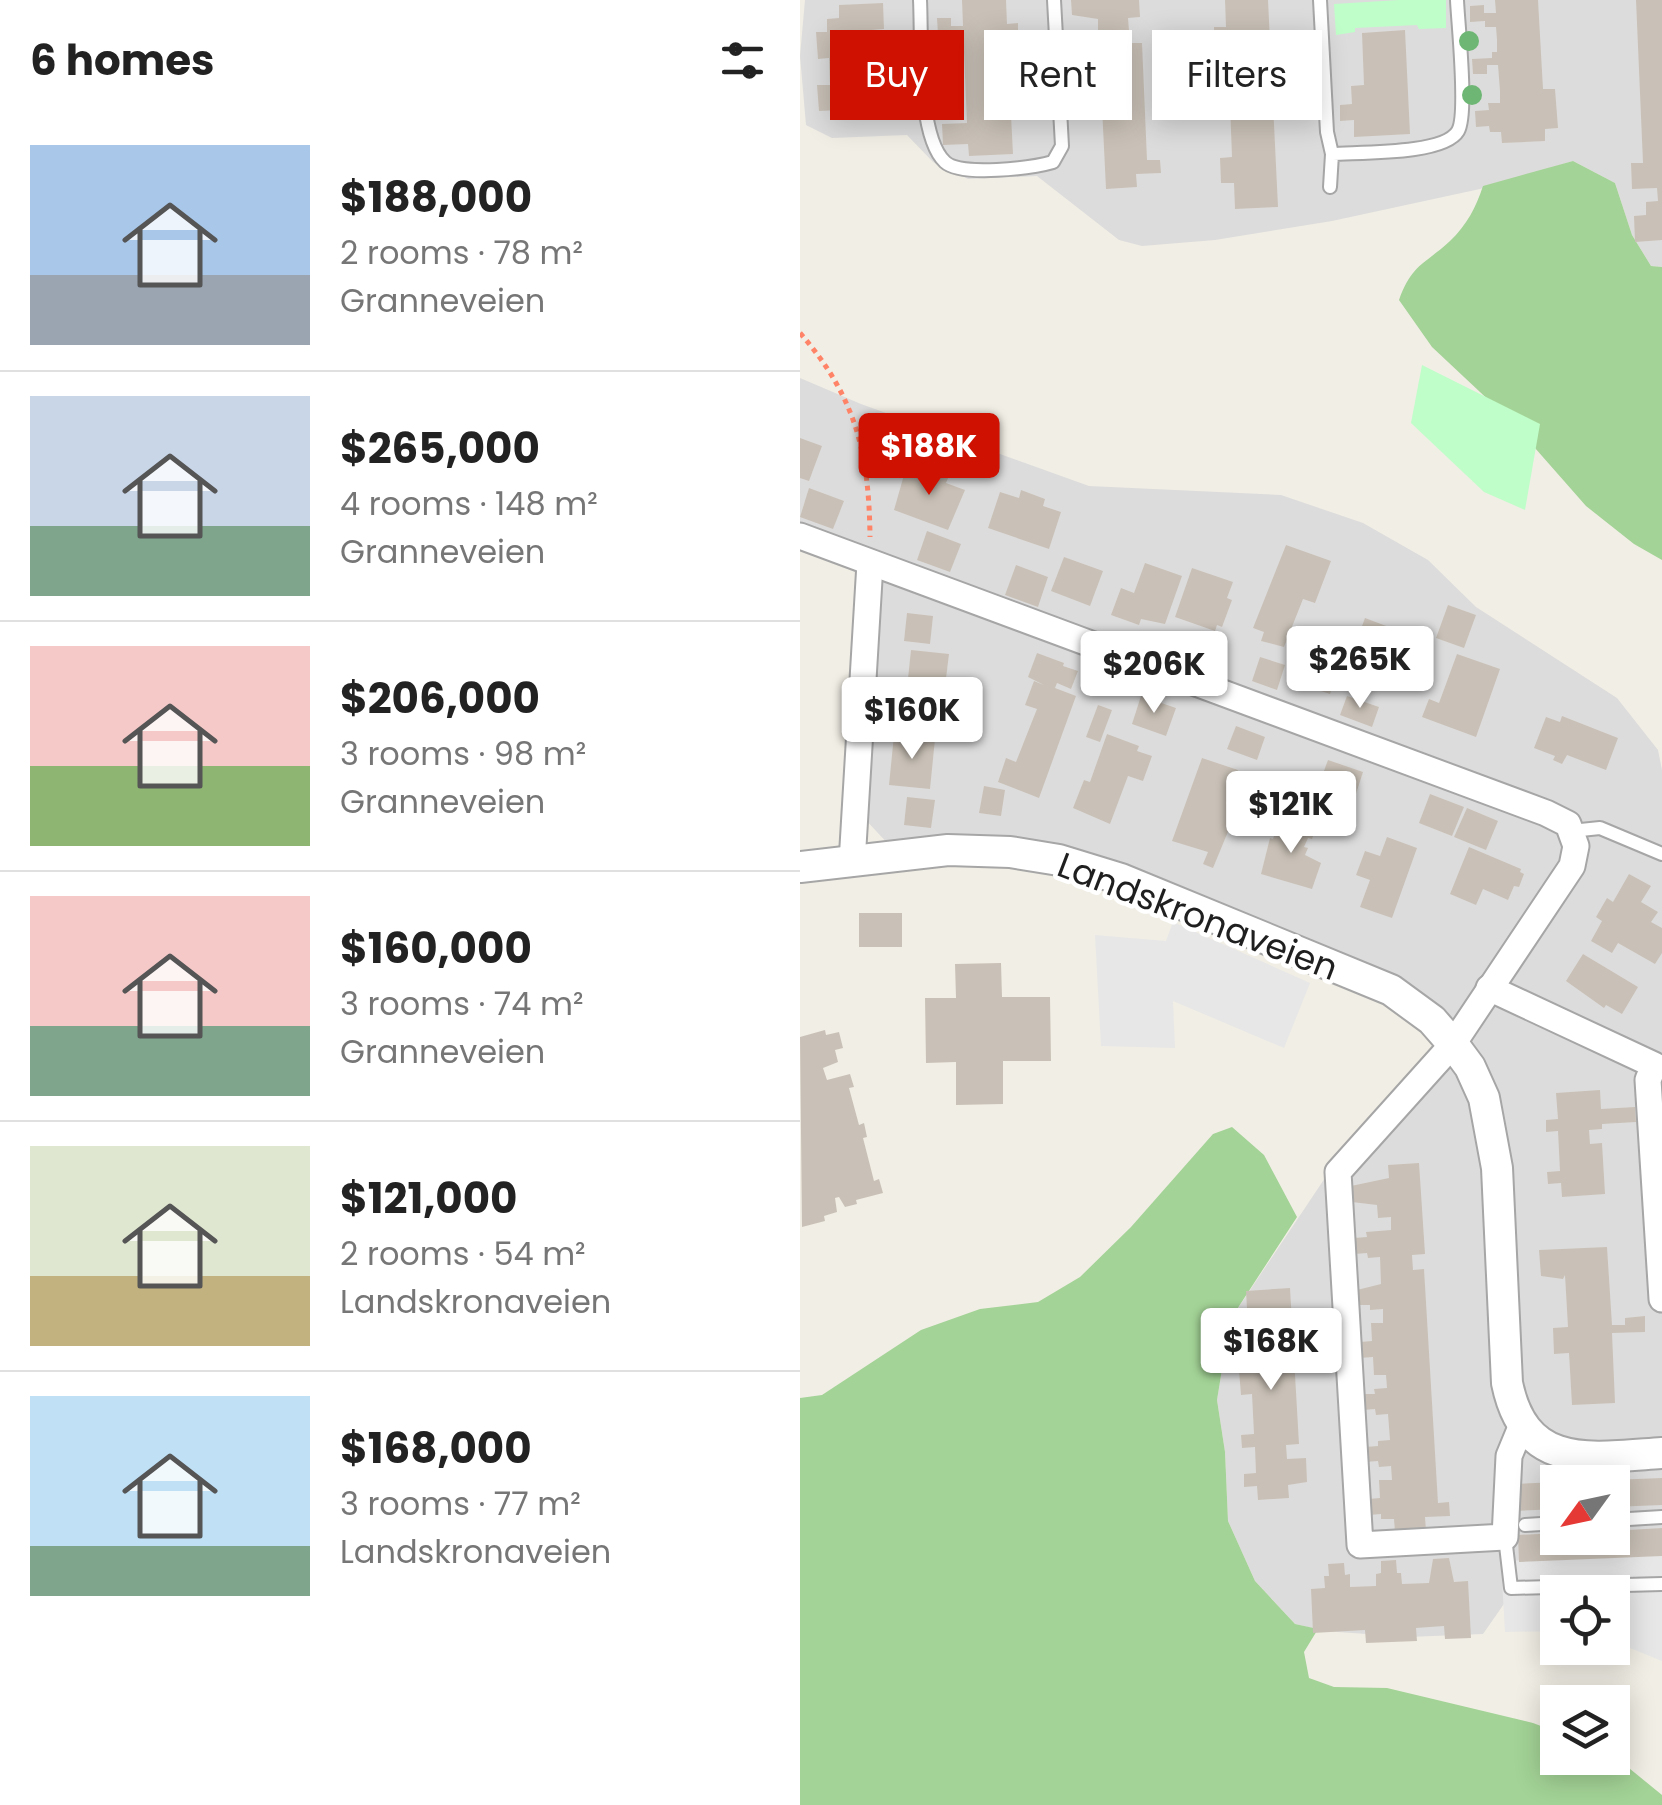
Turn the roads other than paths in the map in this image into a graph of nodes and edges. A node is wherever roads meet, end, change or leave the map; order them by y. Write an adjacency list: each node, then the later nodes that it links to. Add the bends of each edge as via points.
1 (920, 0): 2 (lane, via 927,120 933,144 946,163 961,170 1038,166 1053,162 1062,146)
2 (1054, 0)
3 (1320, 0): 5 (lane)
4 (1457, 0): 5 (lane, via 1459,130 1433,147)
5 (1332, 154): 6 (lane)
6 (1330, 188)
7 (800, 536): 8 (street)
8 (870, 563): 9 (street, via 1546,813); 11 (street)
9 (1570, 831): 10 (lane, via 1600,828); 13 (street, via 1576,846 1572,866)
10 (1662, 854)
11 (852, 863): 12 (street, Landskronaveien); 14 (street, Landskronaveien, via 948,850 1059,860 1122,879 1390,990)
12 (800, 867)
13 (1489, 988): 14 (street); 15 (street, via 1654,1065 1648,1080)
14 (1453, 1044): 16 (street, Landskronaveien, via 1484,1098 1492,1131 1507,1383); 21 (street, via 1338,1172 1360,1545)
15 (1662, 1299)
16 (1522, 1427): 17 (street, via 1558,1452); 21 (street, via 1509,1456)
17 (1662, 1453)
18 (1662, 1518): 19 (lane)
19 (1630, 1519)
20 (1540, 1526): 21 (lane)
21 (1515, 1531): 22 (lane, via 1511,1588)
22 (1662, 1584)

